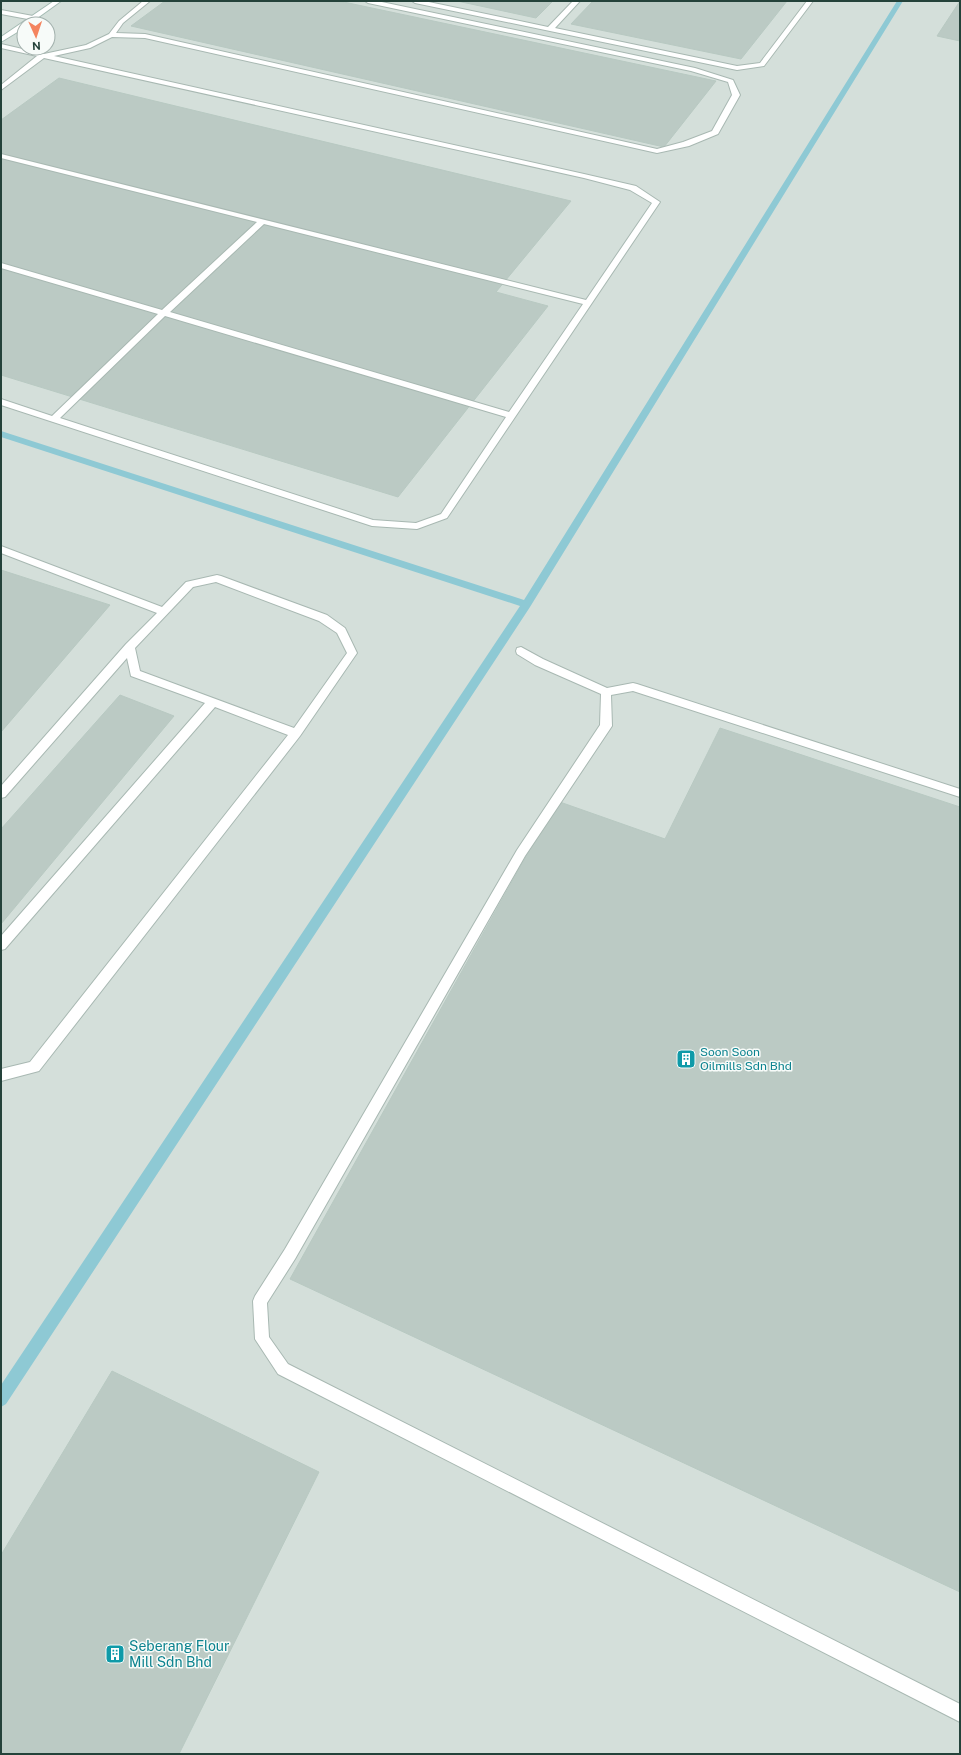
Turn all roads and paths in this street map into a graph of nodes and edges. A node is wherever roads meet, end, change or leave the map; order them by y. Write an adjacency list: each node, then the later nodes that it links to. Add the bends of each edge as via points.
1 (58, 1): 9 (street)
2 (147, 1): 12 (street, via 121,22)
3 (368, 1): 12 (street, via 693,69 731,81 736,95 715,132 686,144 657,151 145,36)
4 (415, 1): 10 (street)
5 (577, 1): 10 (street)
6 (810, 1): 10 (street, via 762,65 737,68)
7 (1, 12): 8 (street)
8 (22, 16)
9 (36, 16)
10 (550, 29)
11 (16, 30): 13 (street)
12 (111, 36): 16 (street, via 88,47)
13 (1, 40)
14 (1, 46): 15 (street)
15 (16, 50)
16 (56, 53)
17 (42, 56): 18 (street); 22 (street, via 633,188 656,202)
18 (1, 88)
19 (1, 156): 20 (street)
20 (263, 221): 22 (street); 23 (street)
21 (1, 265): 23 (street)
22 (589, 303): 25 (street)
23 (164, 314): 25 (street); 26 (street)
24 (1, 402): 26 (street)
25 (512, 416): 26 (street, via 444,516 417,526 372,523)
26 (54, 419)
27 (1, 549): 28 (street)
28 (164, 612): 29 (street); 33 (street, via 190,584 217,578 322,618 341,631 352,653)
29 (130, 647): 32 (street, via 135,673); 35 (street)
30 (521, 651): 31 (street, via 539,662)
31 (606, 692): 34 (street, via 633,687); 38 (street, via 606,726 521,854 260,1302 262,1338 283,1369)
32 (212, 702): 33 (street); 36 (street)
33 (296, 733): 37 (street, via 34,1067)
34 (960, 793)
35 (1, 794)
36 (1, 945)
37 (1, 1075)
38 (960, 1713)

